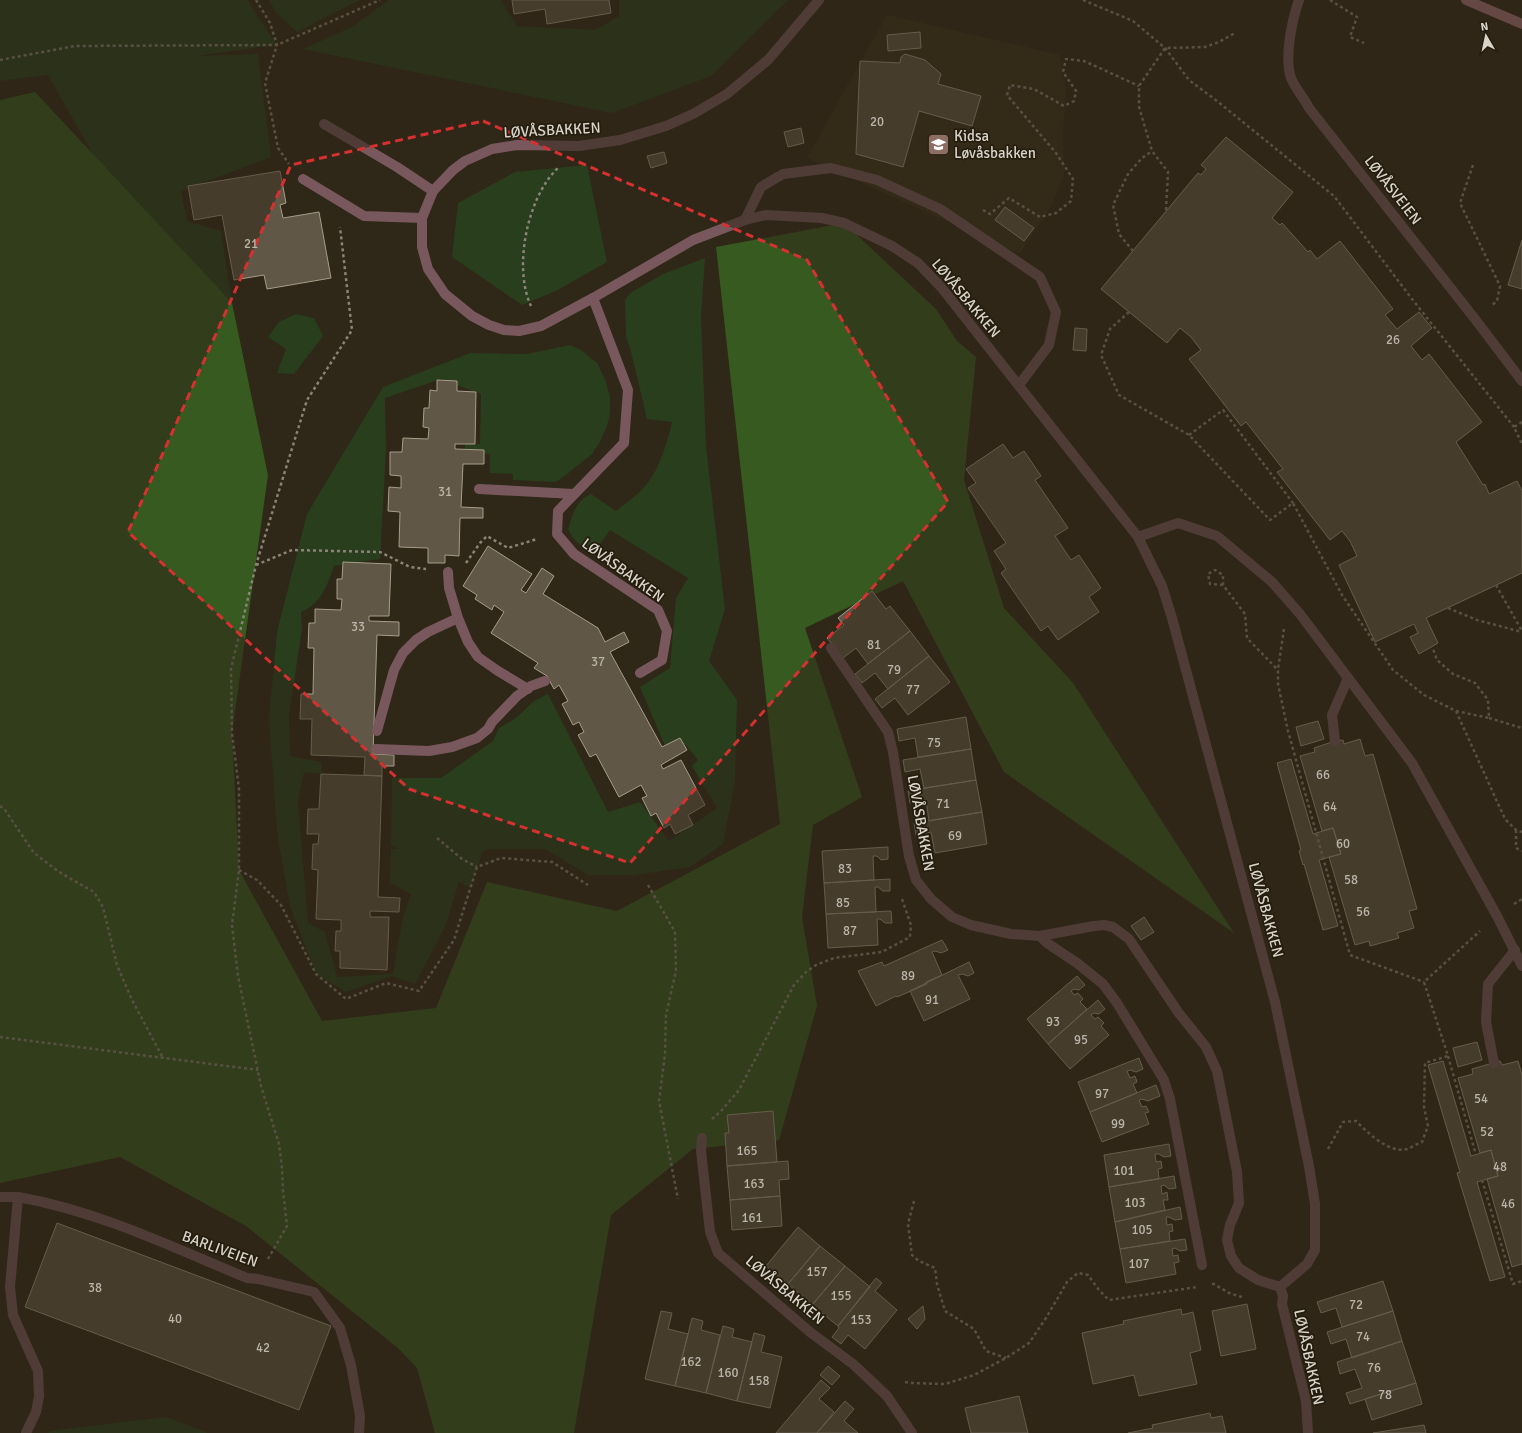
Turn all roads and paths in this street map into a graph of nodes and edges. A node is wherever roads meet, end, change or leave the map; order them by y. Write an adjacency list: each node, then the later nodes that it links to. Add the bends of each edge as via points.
1 (256, 0): 11 (path, via 270,23)
2 (380, 0): 11 (path)
3 (819, 0): 16 (street, LØVÅSBAKKEN, via 768,60 727,94 666,126 620,140)
4 (1083, 0): 12 (path, via 1133,21)
5 (1298, 0): 29 (street, LØVÅSVEIEN, via 1288,60 1291,78 1309,108)
6 (1330, 0): 10 (path, via 1358,17 1350,37)
7 (1466, 0): 8 (main road)
8 (1522, 24)
9 (1235, 34): 12 (path, via 1205,47)
10 (1364, 44)
11 (277, 46): 13 (path, via 75,46); 19 (path, via 265,83 278,148)
12 (1165, 48): 14 (path); 34 (path, via 1189,80 1334,196)
13 (0, 60)
14 (1139, 86): 17 (path, via 1139,107); 21 (path, via 1084,60 1066,59 1063,72 1076,91 1074,101 1064,106 1034,89 1010,85 1007,95 1056,153 1072,179 1071,201 1056,213 1040,217 1009,198 990,214)
15 (324, 124): 20 (street, via 398,167)
16 (579, 146): 20 (street, LØVÅSBAKKEN, via 517,144 492,149 465,161); 30 (path, via 551,176 541,191 529,219 524,252 524,275 530,303)
17 (1152, 151): 22 (path, via 1168,172); 26 (path, via 1128,174 1113,205 1119,234)
18 (1473, 165): 29 (path, via 1460,203 1500,286 1497,301)
19 (302, 179): 23 (street)
20 (433, 191): 24 (street, LØVÅSBAKKEN)
21 (977, 206)
22 (1166, 210)
23 (364, 216): 24 (street); 42 (path, via 340,228 352,330 307,400)
24 (422, 218): 30 (street, LØVÅSBAKKEN, via 422,247 428,269 445,294 472,316 489,325 519,331)
25 (745, 220): 27 (street, LØVÅSBAKKEN, via 694,240); 32 (street, LØVÅSBAKKEN, via 766,216 822,218 844,223 892,246 918,263 941,287); 32 (street, via 761,187 783,174 831,168 877,180 940,209 1040,277 1056,312 1049,345)
26 (1132, 251)
27 (593, 298): 30 (street, LØVÅSBAKKEN); 38 (street, LØVÅSBAKKEN, via 628,390 624,443)
28 (1129, 312): 35 (path, via 1110,329 1101,355 1119,395)
29 (1475, 319): 31 (street, LØVÅSVEIEN)
30 (541, 326)
31 (1522, 381)
32 (1019, 385): 40 (street, LØVÅSBAKKEN)
33 (1522, 422): 34 (path)
34 (1514, 427): 36 (path)
35 (1189, 435): 39 (path, via 1270,520); 39 (path, via 1223,410)
36 (1522, 444)
37 (479, 490): 38 (street)
38 (574, 494): 53 (street, LØVÅSBAKKEN, via 558,511 556,534 574,554 658,610 667,631 662,660)
39 (1293, 503): 57 (path, via 1342,595 1393,670 1424,695)
40 (1138, 536): 47 (street, via 1178,523 1217,536 1272,582); 86 (street, LØVÅSBAKKEN, via 1162,586 1172,618 1275,1002)
41 (528, 542): 43 (path, via 508,548 487,536 465,565)
42 (256, 565): 43 (path, via 292,550 380,552 410,567); 69 (path, via 231,668 232,733 239,789)
43 (448, 572): 48 (street, via 449,588)
44 (1223, 585): 44 (path, via 1222,575 1215,570 1208,574 1210,584); 52 (path, via 1245,614 1247,638)
45 (1496, 585): 49 (path)
46 (1448, 608): 49 (path, via 1477,620)
47 (1300, 614): 52 (path, via 1283,630); 54 (street)
48 (458, 618): 56 (street, via 468,642 478,657); 60 (street, via 428,632 403,654 394,670)
49 (1522, 632)
50 (1432, 646): 58 (path, via 1437,660 1453,674 1474,683 1488,700)
51 (831, 648): 70 (street, LØVÅSBAKKEN, via 888,732)
52 (1278, 670): 78 (path, via 1278,684 1288,731 1350,955)
53 (640, 674)
54 (1348, 678): 61 (street, via 1332,715); 74 (street, via 1412,763)
55 (545, 681): 56 (street)
56 (528, 689): 62 (street, via 517,696 477,738 429,751)
57 (1456, 711): 58 (path); 64 (path, via 1505,819)
58 (1489, 718): 59 (path)
59 (1522, 728)
60 (377, 731)
61 (1335, 742)
62 (376, 749)
63 (0, 806): 81 (path, via 34,853 59,872 94,892 103,907 126,986)
64 (1516, 830): 65 (path); 67 (path, via 1516,848)
65 (1522, 832)
66 (437, 838): 68 (path, via 462,859)
67 (1522, 851)
68 (477, 867): 69 (path, via 454,940 419,992 386,984 346,999 316,974 282,905 257,880); 71 (path, via 502,858 552,862)
69 (239, 870): 83 (path, via 232,925 238,976)
70 (916, 880): 75 (street, LØVÅSBAKKEN, via 931,899 952,917 971,925 1011,934); 84 (path, via 900,895 910,925 910,937 882,952 834,958 806,972 794,985 739,1090 705,1125)
71 (588, 885)
72 (648, 885): 90 (path, via 675,932 676,971 666,1015 665,1054 659,1101)
73 (1522, 899): 74 (path)
74 (1497, 916): 76 (street); 78 (path)
75 (1040, 936): 92 (street, via 1103,984 1117,1002 1164,1080 1170,1098); 97 (street, LØVÅSBAKKEN, via 1094,926 1113,927 1128,939 1178,1012 1206,1047 1217,1071 1237,1172 1239,1203 1230,1225 1228,1240 1231,1256 1240,1268 1258,1280)
76 (1515, 950): 77 (street); 82 (street, via 1488,984 1486,1022)
77 (1522, 966)
78 (1424, 982): 80 (path)
79 (0, 1037): 81 (path)
80 (1448, 1056): 85 (path); 86 (path, via 1425,1063 1424,1108 1428,1126 1422,1142 1406,1149 1392,1148 1372,1137 1356,1121 1343,1122 1328,1149)
81 (163, 1058): 83 (path)
82 (1494, 1063)
83 (258, 1070): 93 (path, via 279,1144 287,1226)
84 (702, 1138): 103 (street, LØVÅSBAKKEN, via 701,1150 710,1232 718,1253 810,1332 853,1364 887,1396)
85 (1476, 1155)
86 (1309, 1166): 97 (street, LØVÅSBAKKEN, via 1315,1204 1315,1250 1307,1264)
87 (1482, 1180): 94 (path, via 1513,1284)
88 (0, 1197): 89 (street, BARLIVEIEN)
89 (18, 1197): 93 (street, BARLIVEIEN, via 88,1214 247,1278); 101 (street, via 10,1287 13,1315 38,1371 39,1396 36,1412)
90 (678, 1199)
91 (914, 1200): 99 (path, via 908,1224 912,1255 935,1268 945,1311 974,1329 986,1351)
92 (1202, 1265)
93 (258, 1279): 102 (street, BARLIVEIEN, via 314,1292 340,1328 351,1365 360,1416)
94 (1522, 1281)
95 (1206, 1285): 98 (path, via 1214,1284 1229,1293)
96 (1199, 1286): 99 (path, via 1109,1300 1088,1275 1078,1272 1067,1282 1029,1343)
97 (1280, 1288): 104 (street, LØVÅSBAKKEN, via 1306,1401)
98 (1248, 1299)
99 (1006, 1358): 100 (path, via 974,1375 945,1384)
100 (904, 1382)
101 (26, 1433)
102 (359, 1433)
103 (912, 1433)
104 (1308, 1433)

